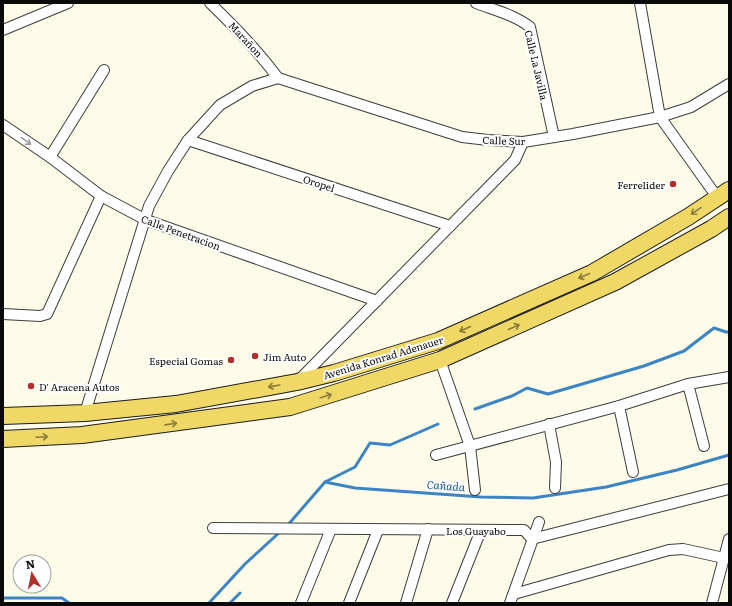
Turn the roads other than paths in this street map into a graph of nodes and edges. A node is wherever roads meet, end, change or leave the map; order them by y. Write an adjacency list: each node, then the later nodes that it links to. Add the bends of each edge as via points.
1 (68, 3): 5 (street)
2 (210, 3): 7 (street, Marañon, via 237,28)
3 (476, 3): 11 (street, Calle La Javilla, via 530,27)
4 (640, 3): 9 (street)
5 (3, 30)
6 (104, 70): 14 (street)
7 (278, 78): 12 (street, via 252,86 220,105); 13 (street, Calle Sur, via 462,137)
8 (729, 84): 9 (street, Calle Sur, via 691,107)
9 (660, 116): 11 (street, Calle Sur); 15 (street)
10 (3, 125): 14 (street, Calle Penetracion, one-way to 14)
11 (554, 137): 13 (street, Calle Sur)
12 (188, 140): 18 (street, via 149,206); 19 (street, Oropel)
13 (523, 142): 19 (street, via 515,160)
14 (50, 157): 16 (street, Calle Penetracion)
15 (723, 194): 24 (main road, Avenida Konrad Adenauer, one-way to 24, via 592,273 438,341)
16 (101, 196): 18 (street, Calle Penetracion); 21 (street, via 47,314)
17 (729, 217): 22 (main road, Avenida Konrad Adenauer, one-way to 17, via 615,282)
18 (146, 220): 20 (street, Calle Penetracion); 27 (street)
19 (450, 226): 20 (street)
20 (377, 301): 24 (street)
21 (3, 314)
22 (440, 360): 30 (main road, Avenida Konrad Adenauer, one-way to 22, via 82,435 290,407); 31 (street)
23 (729, 377): 25 (street)
24 (297, 382): 27 (main road, Avenida Konrad Adenauer, one-way to 27, via 176,404)
25 (688, 384): 26 (street); 32 (street)
26 (619, 406): 29 (street); 34 (street)
27 (85, 414): 28 (main road, Avenida Konrad Adenauer)
28 (3, 416)
29 (549, 424): 31 (street); 35 (street, via 556,462)
30 (3, 439)
31 (470, 446): 33 (street); 37 (street)
32 (704, 446)
33 (436, 455)
34 (633, 472)
35 (555, 488)
36 (729, 489): 44 (street)
37 (476, 490)
38 (539, 522): 44 (street)
39 (213, 528): 40 (street, Los Guayabo)
40 (331, 529): 41 (street, Los Guayabo); 48 (street)
41 (378, 530): 42 (street, Los Guayabo); 49 (street)
42 (428, 530): 43 (street, Los Guayabo); 50 (street)
43 (481, 530): 44 (street, Los Guayabo, via 524,530); 51 (street)
44 (532, 538): 47 (street)
45 (729, 539): 46 (street)
46 (724, 558): 47 (street, via 683,549 669,550); 52 (street)
47 (512, 598)
48 (301, 603)
49 (350, 603)
50 (406, 603)
51 (452, 603)
52 (712, 603)

